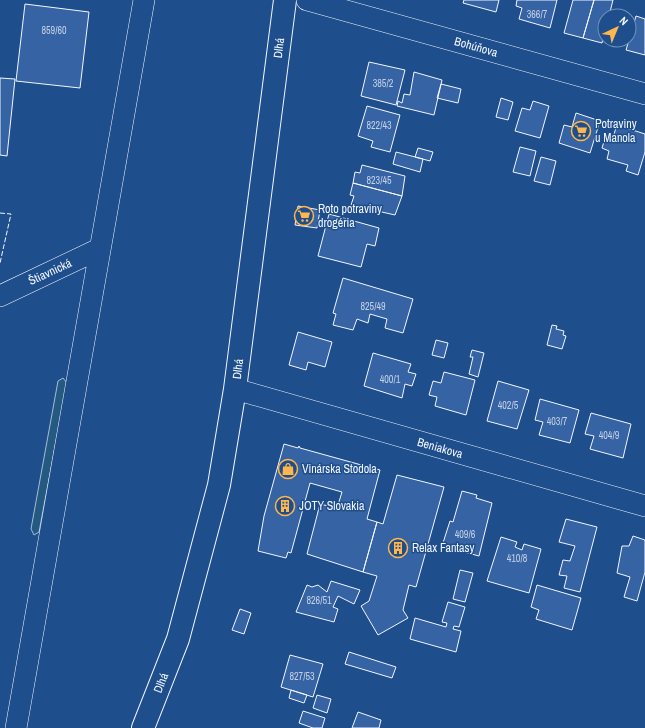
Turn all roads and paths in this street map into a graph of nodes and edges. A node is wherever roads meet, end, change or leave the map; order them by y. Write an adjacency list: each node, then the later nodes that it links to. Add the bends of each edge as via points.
1 (144, 0): 5 (street)
2 (285, 0): 7 (street, Dlhá)
3 (307, 0): 4 (street, Bohúňova)
4 (645, 94)
5 (99, 249): 6 (street, Štiavnická); 9 (street)
6 (0, 296)
7 (236, 389): 8 (street, Beniakova); 10 (street, Dlhá, via 219,485 178,639)
8 (645, 506)
9 (16, 728)
10 (143, 728)

